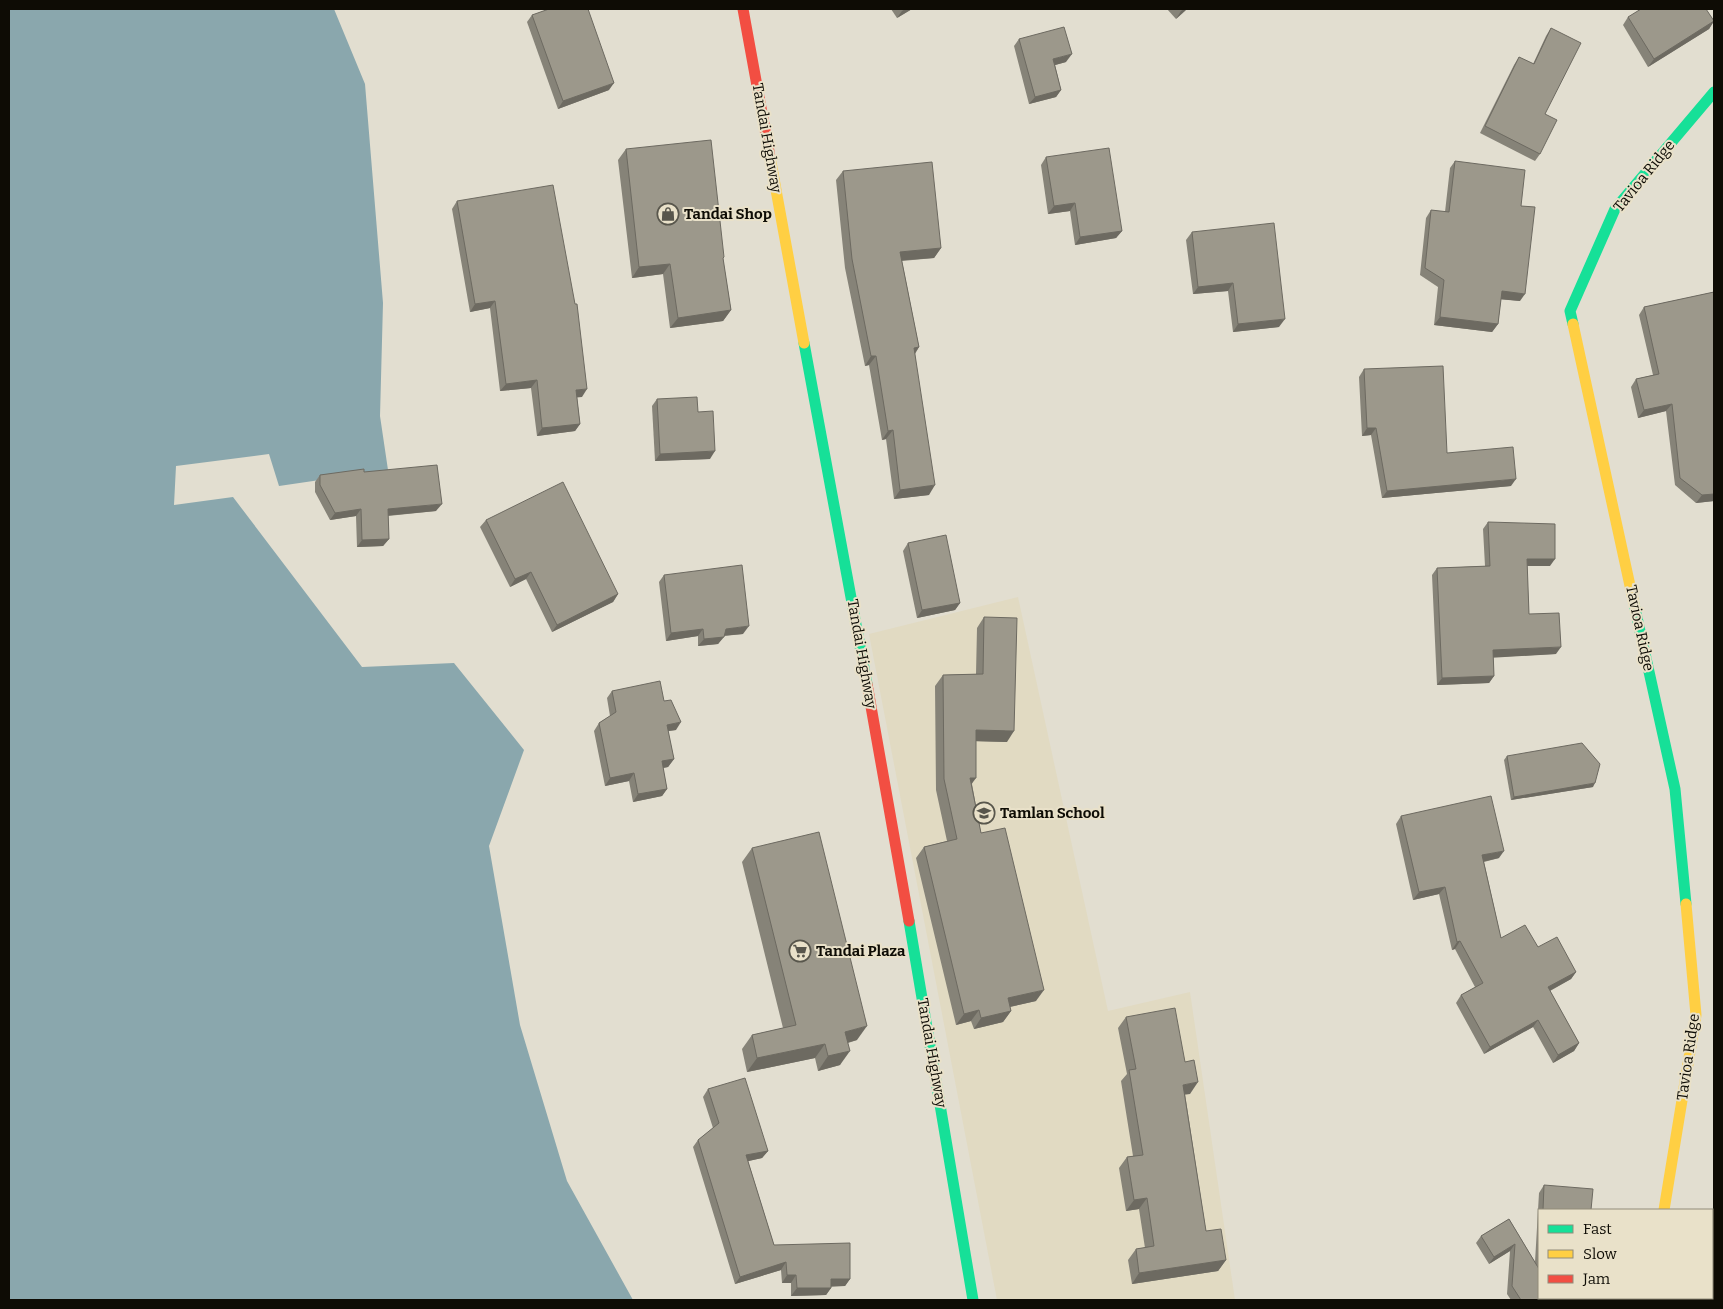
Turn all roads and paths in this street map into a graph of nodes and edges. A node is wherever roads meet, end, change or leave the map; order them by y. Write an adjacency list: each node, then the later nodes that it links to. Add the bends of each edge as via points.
1 (743, 9): 4 (main road, Tandai Highway, via 895,838)
2 (1714, 92): 3 (main road, Tavioa Ridge, via 1615,208 1570,311 1675,789 1696,1015)
3 (1664, 1209)
4 (973, 1300)

